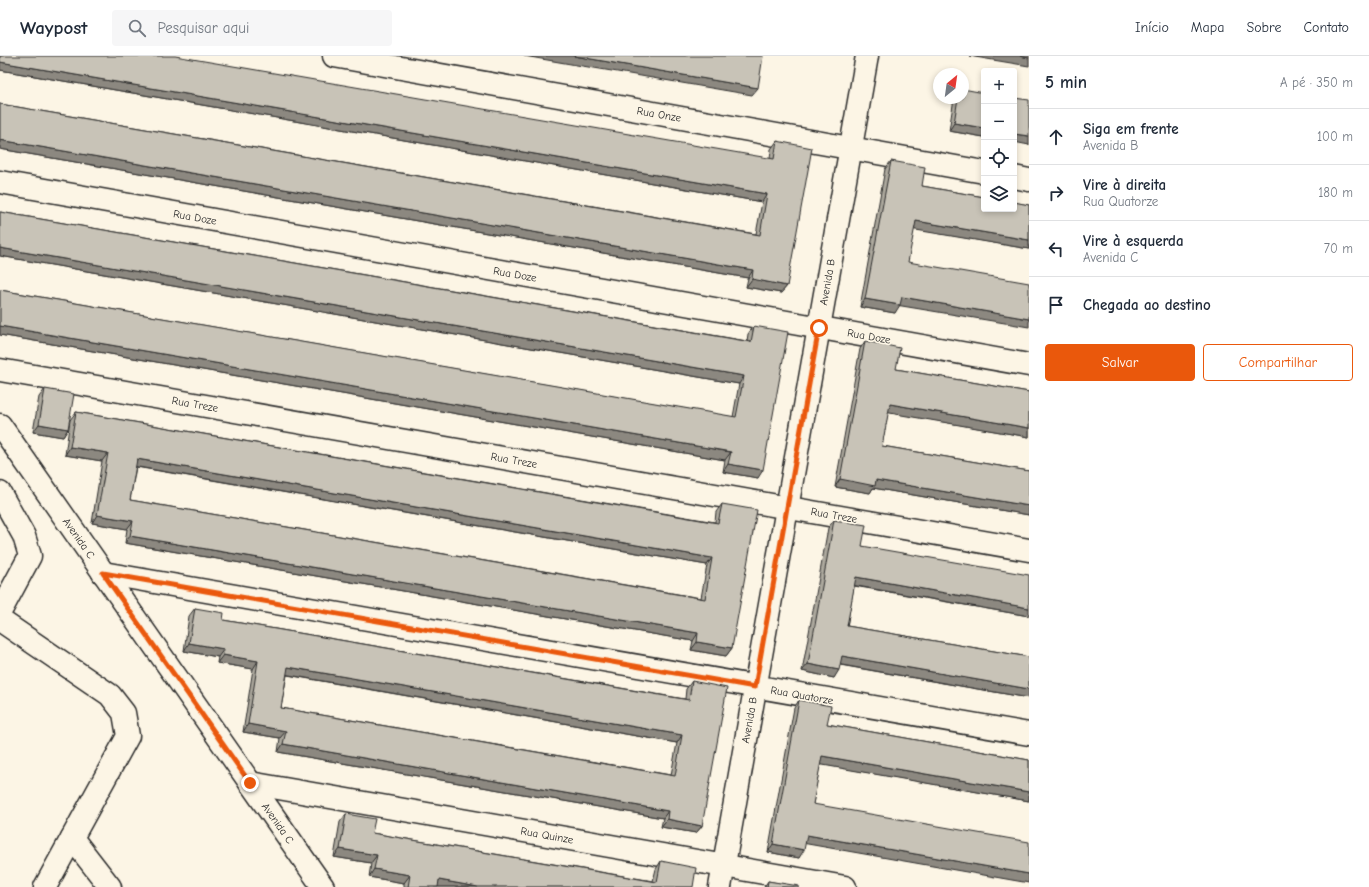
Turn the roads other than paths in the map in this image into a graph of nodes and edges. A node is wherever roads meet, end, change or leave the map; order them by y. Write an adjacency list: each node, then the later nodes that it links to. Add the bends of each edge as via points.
1 (334, 56): 3 (street, Rua Onze)
2 (867, 56): 3 (street, Avenida B)
3 (851, 148): 4 (street, Rua Onze); 8 (street, Avenida B)
4 (981, 171)
5 (1017, 178): 6 (street)
6 (1029, 180)
7 (0, 182): 8 (street, Rua Doze)
8 (819, 328): 9 (street, Rua Doze); 13 (street, Avenida B)
9 (1029, 365)
10 (0, 370): 13 (street, Rua Treze)
11 (0, 425): 15 (street, Avenida C)
12 (0, 493): 16 (street, via 24,536 30,556)
13 (787, 507): 14 (street, Rua Treze); 18 (street, Avenida B)
14 (1029, 550)
15 (103, 573): 18 (street, Rua Quatorze); 20 (street, Avenida C)
16 (0, 612)
17 (0, 620): 21 (street, via 110,695 124,713 128,736)
18 (755, 687): 19 (street, Rua Quatorze); 22 (street, Avenida B)
19 (1029, 734)
20 (250, 783): 22 (street, Rua Quinze); 25 (street, Avenida C)
21 (72, 838): 23 (street); 24 (street)
22 (723, 866): 26 (street, Avenida B); 27 (street, Rua Quinze)
23 (45, 887)
24 (110, 887)
25 (323, 887)
26 (720, 887)
27 (845, 887)

